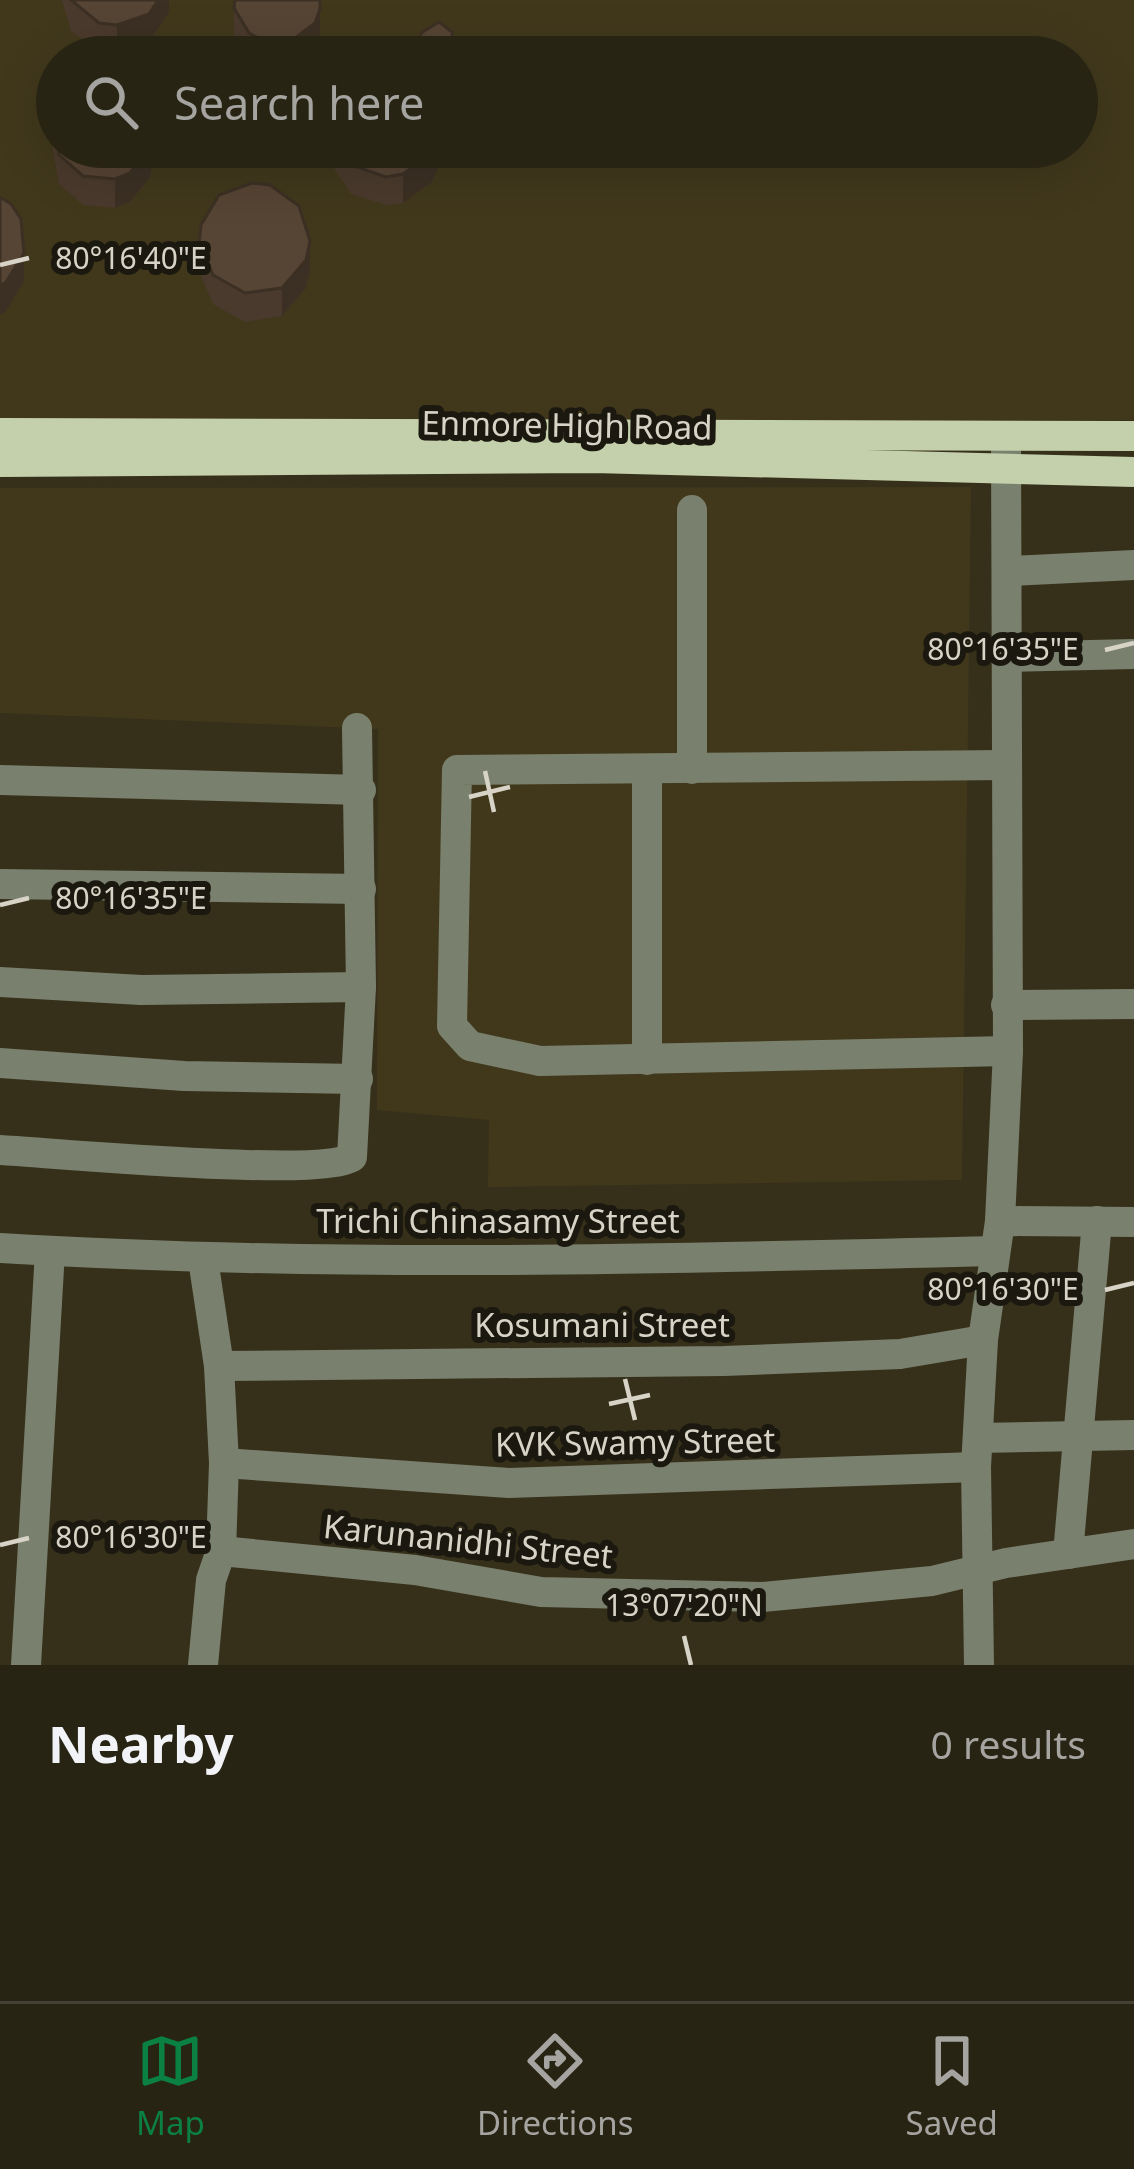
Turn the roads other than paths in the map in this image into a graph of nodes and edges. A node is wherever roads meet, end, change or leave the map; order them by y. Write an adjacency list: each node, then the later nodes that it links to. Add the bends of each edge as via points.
1 (0, 433): 3 (main road, Enmore High Road)
2 (1134, 436): 3 (main road, Enmore High Road)
3 (1006, 437): 5 (street)
4 (0, 461): 5 (main road, Enmore High Road, via 594,458)
5 (1005, 472): 6 (main road, Enmore High Road); 9 (street)
6 (1134, 472)
7 (692, 510): 15 (street)
8 (1134, 565): 9 (street)
9 (1009, 571): 11 (street)
10 (1134, 654): 11 (street)
11 (1008, 657): 13 (street)
12 (356, 728): 17 (street)
13 (1005, 765): 15 (street); 23 (street)
14 (646, 769): 15 (street); 25 (street); 25 (street, via 458,770 452,1026 470,1046 540,1061)
15 (692, 769)
16 (0, 780): 17 (street)
17 (361, 790): 19 (street)
18 (0, 884): 19 (street)
19 (361, 889): 21 (street)
20 (0, 982): 21 (street, via 142,990)
21 (361, 987): 27 (street)
22 (1134, 1004): 23 (street)
23 (1006, 1005): 24 (street)
24 (1008, 1051): 25 (street); 31 (street)
25 (646, 1060)
26 (0, 1063): 27 (street)
27 (358, 1079): 28 (street, via 355,1151 336,1164)
28 (0, 1150)
29 (1097, 1221): 30 (street, Trichi Chinasamy Street); 31 (street, Trichi Chinasamy Street); 38 (street)
30 (1134, 1222)
31 (998, 1236): 34 (street, Trichi Chinasamy Street, via 593,1261); 35 (street)
32 (0, 1248): 33 (street, Trichi Chinasamy Street)
33 (50, 1251): 34 (street, Trichi Chinasamy Street); 45 (street)
34 (203, 1259): 36 (street)
35 (983, 1340): 36 (street, Kosumani Street, via 899,1354 724,1361); 39 (street)
36 (219, 1366): 40 (street)
37 (1134, 1435): 38 (street, KVK Swamy Street)
38 (1075, 1438): 39 (street, KVK Swamy Street); 43 (street)
39 (977, 1453): 40 (street, KVK Swamy Street, via 509,1484); 44 (street)
40 (224, 1463): 42 (street)
41 (1134, 1544): 43 (street, Karunanidhi Street)
42 (221, 1551): 44 (street, Karunanidhi Street, via 542,1592 658,1597 762,1597); 46 (street)
43 (1068, 1554): 44 (street, Karunanidhi Street)
44 (978, 1573): 48 (street)
45 (26, 1665)
46 (203, 1665): 47 (street)
47 (214, 1665)
48 (979, 1665)

